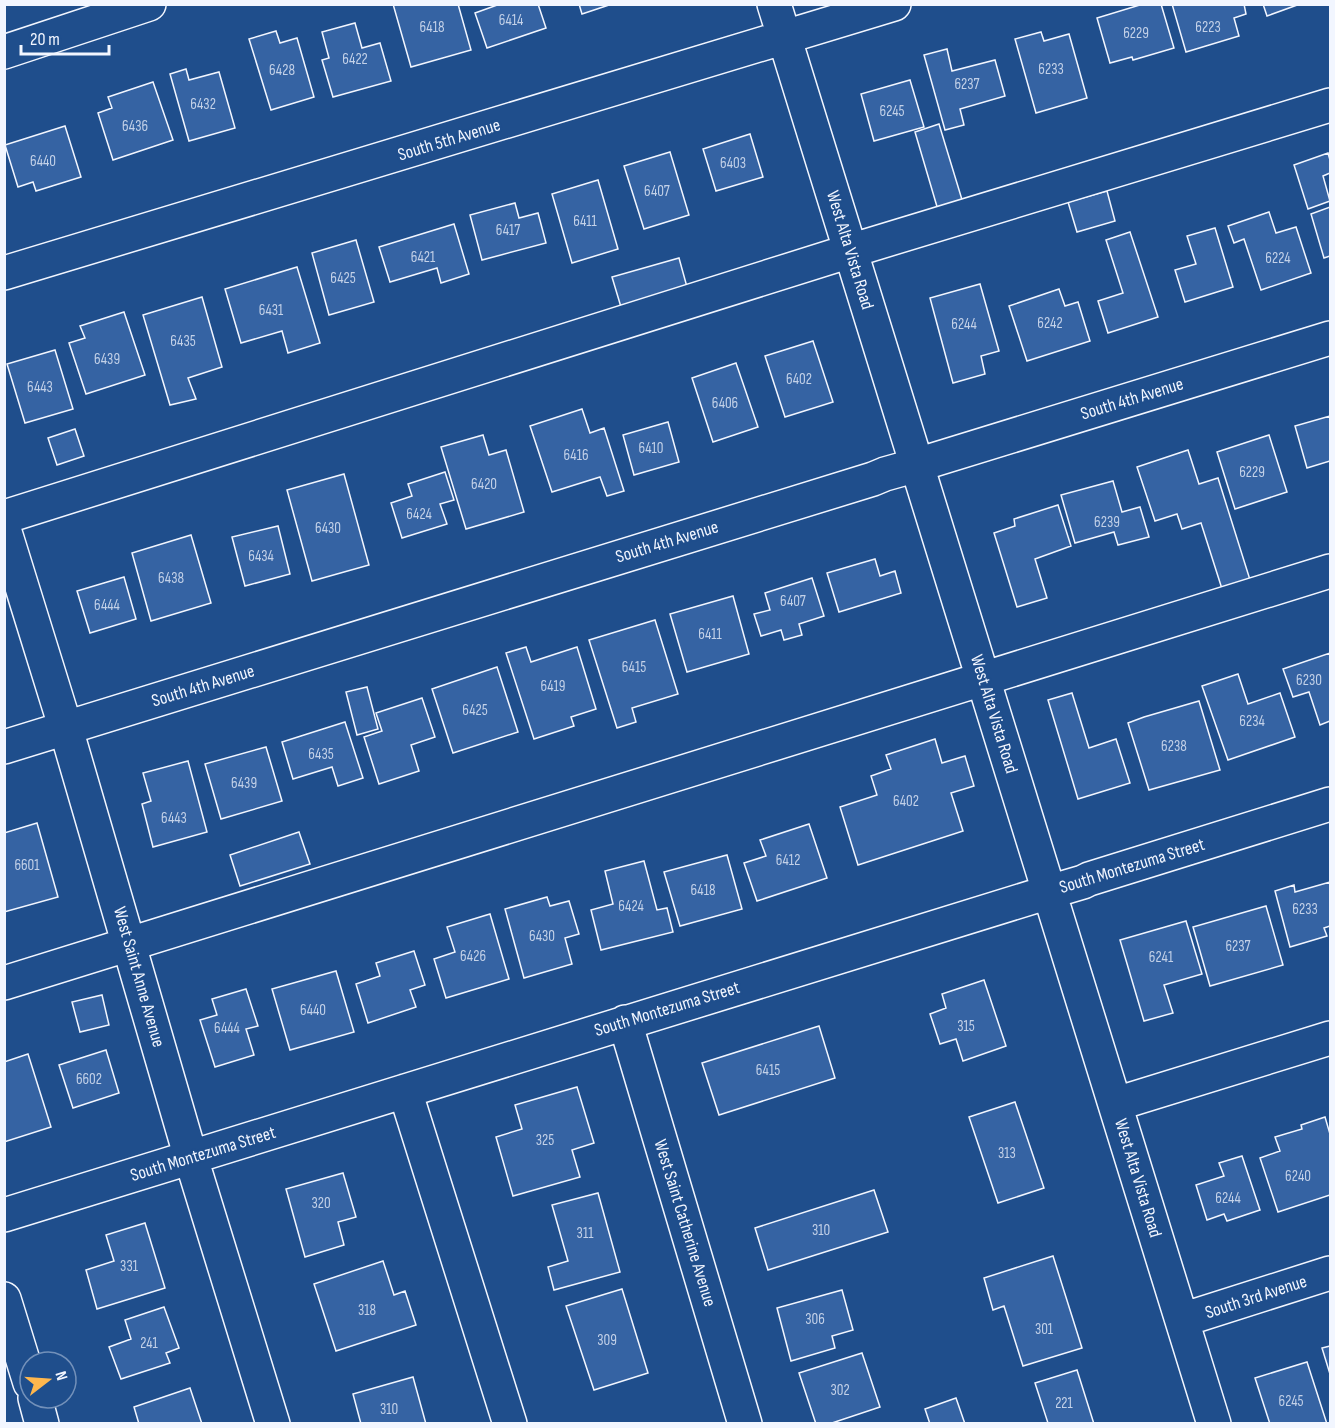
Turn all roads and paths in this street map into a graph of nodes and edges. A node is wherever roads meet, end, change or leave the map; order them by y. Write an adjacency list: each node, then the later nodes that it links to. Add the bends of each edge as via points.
1 (149, 4): 5 (street)
2 (774, 4): 4 (street, West Alta Vista Road)
3 (894, 4): 4 (street, South 5th Avenue)
4 (784, 39): 7 (street, West Alta Vista Road); 8 (street, South 5th Avenue)
5 (4, 52)
6 (1330, 105): 7 (street)
7 (850, 251): 10 (street, West Alta Vista Road); 11 (street)
8 (4, 273)
9 (1330, 338): 10 (street, South 4th Avenue)
10 (917, 465): 14 (street, West Alta Vista Road); 15 (street, South 4th Avenue)
11 (4, 517)
12 (4, 529): 15 (street, West Saint Anne Avenue)
13 (1330, 571): 14 (street)
14 (983, 679): 18 (street, West Alta Vista Road); 19 (street)
15 (66, 729): 16 (street, South 4th Avenue); 19 (street, West Saint Anne Avenue)
16 (4, 747)
17 (1330, 804): 18 (street, South Montezuma Street)
18 (1049, 892): 21 (street, South Montezuma Street); 24 (street, West Alta Vista Road)
19 (129, 944): 20 (street); 25 (street, West Saint Anne Avenue)
20 (4, 983)
21 (625, 1022): 23 (street, South Montezuma Street); 33 (street, West Saint Catherine Avenue)
22 (1330, 1038): 24 (street)
23 (405, 1091): 25 (street, South Montezuma Street); 32 (street)
24 (1116, 1104): 29 (street, West Alta Vista Road)
25 (191, 1158): 26 (street, South Montezuma Street); 31 (street, West Saint Anne Avenue)
26 (4, 1215)
27 (1330, 1273): 29 (street, South 3rd Avenue)
28 (4, 1299): 30 (street)
29 (1182, 1320): 34 (street, West Alta Vista Road)
30 (20, 1350)
31 (273, 1424)
32 (510, 1424)
33 (746, 1424)
34 (1214, 1424)

